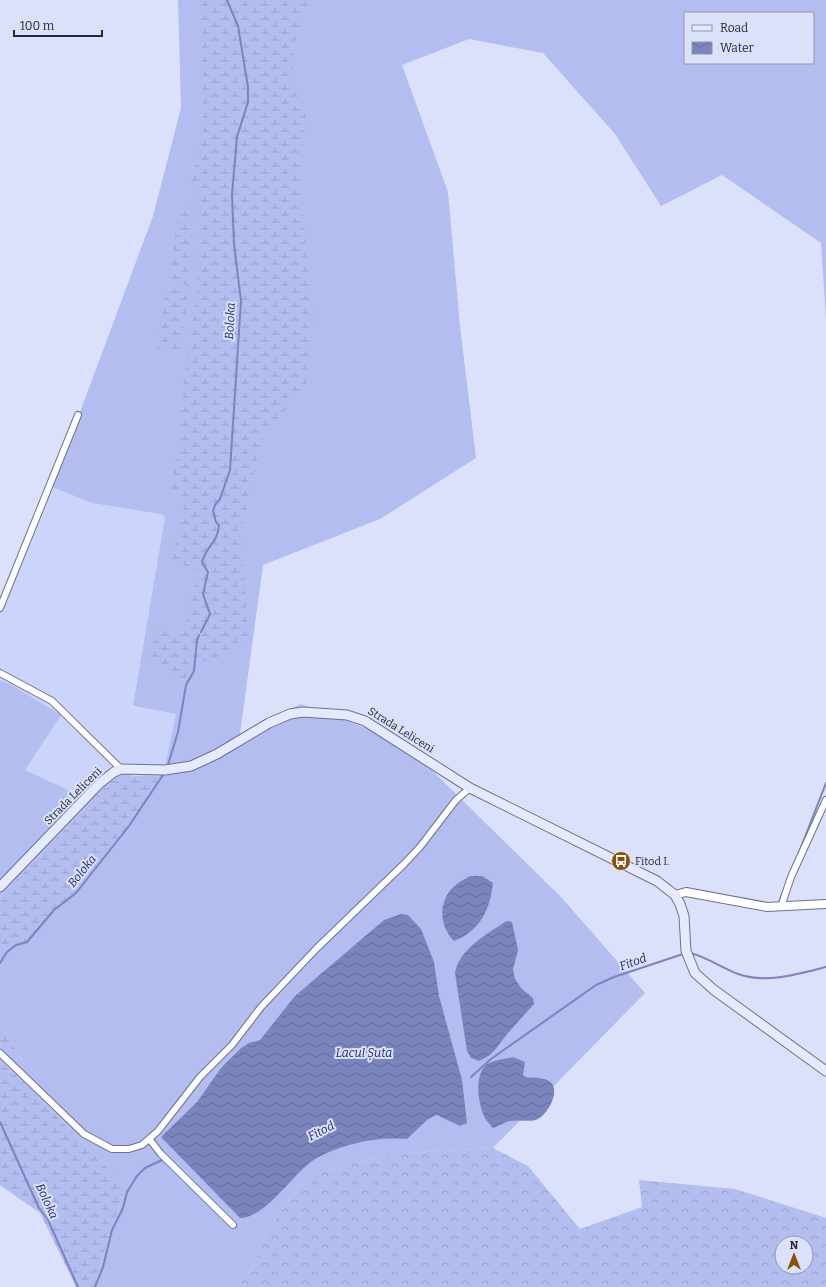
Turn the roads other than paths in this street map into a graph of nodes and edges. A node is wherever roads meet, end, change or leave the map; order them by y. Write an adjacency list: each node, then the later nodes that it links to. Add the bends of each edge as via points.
1 (78, 414): 2 (street)
2 (0, 608)
3 (0, 673): 4 (street, via 52,700)
4 (121, 769): 5 (main road, Strada Leliceni, via 165,770 187,767 217,754 285,716 303,712 337,714 365,721); 7 (main road, Strada Leliceni, via 100,783)
5 (470, 788): 8 (main road, Strada Leliceni, via 657,881); 13 (street, via 456,800 420,847 261,1007 232,1045 200,1077)
6 (826, 800): 10 (street, via 791,877)
7 (0, 888)
8 (675, 895): 10 (street, via 686,892 753,905); 12 (main road, via 683,913 687,953 692,967 703,981)
9 (826, 904): 10 (street)
10 (781, 907)
11 (0, 1053): 13 (street, via 84,1134 117,1149 137,1147)
12 (826, 1071)
13 (150, 1140): 14 (street)
14 (233, 1225)

